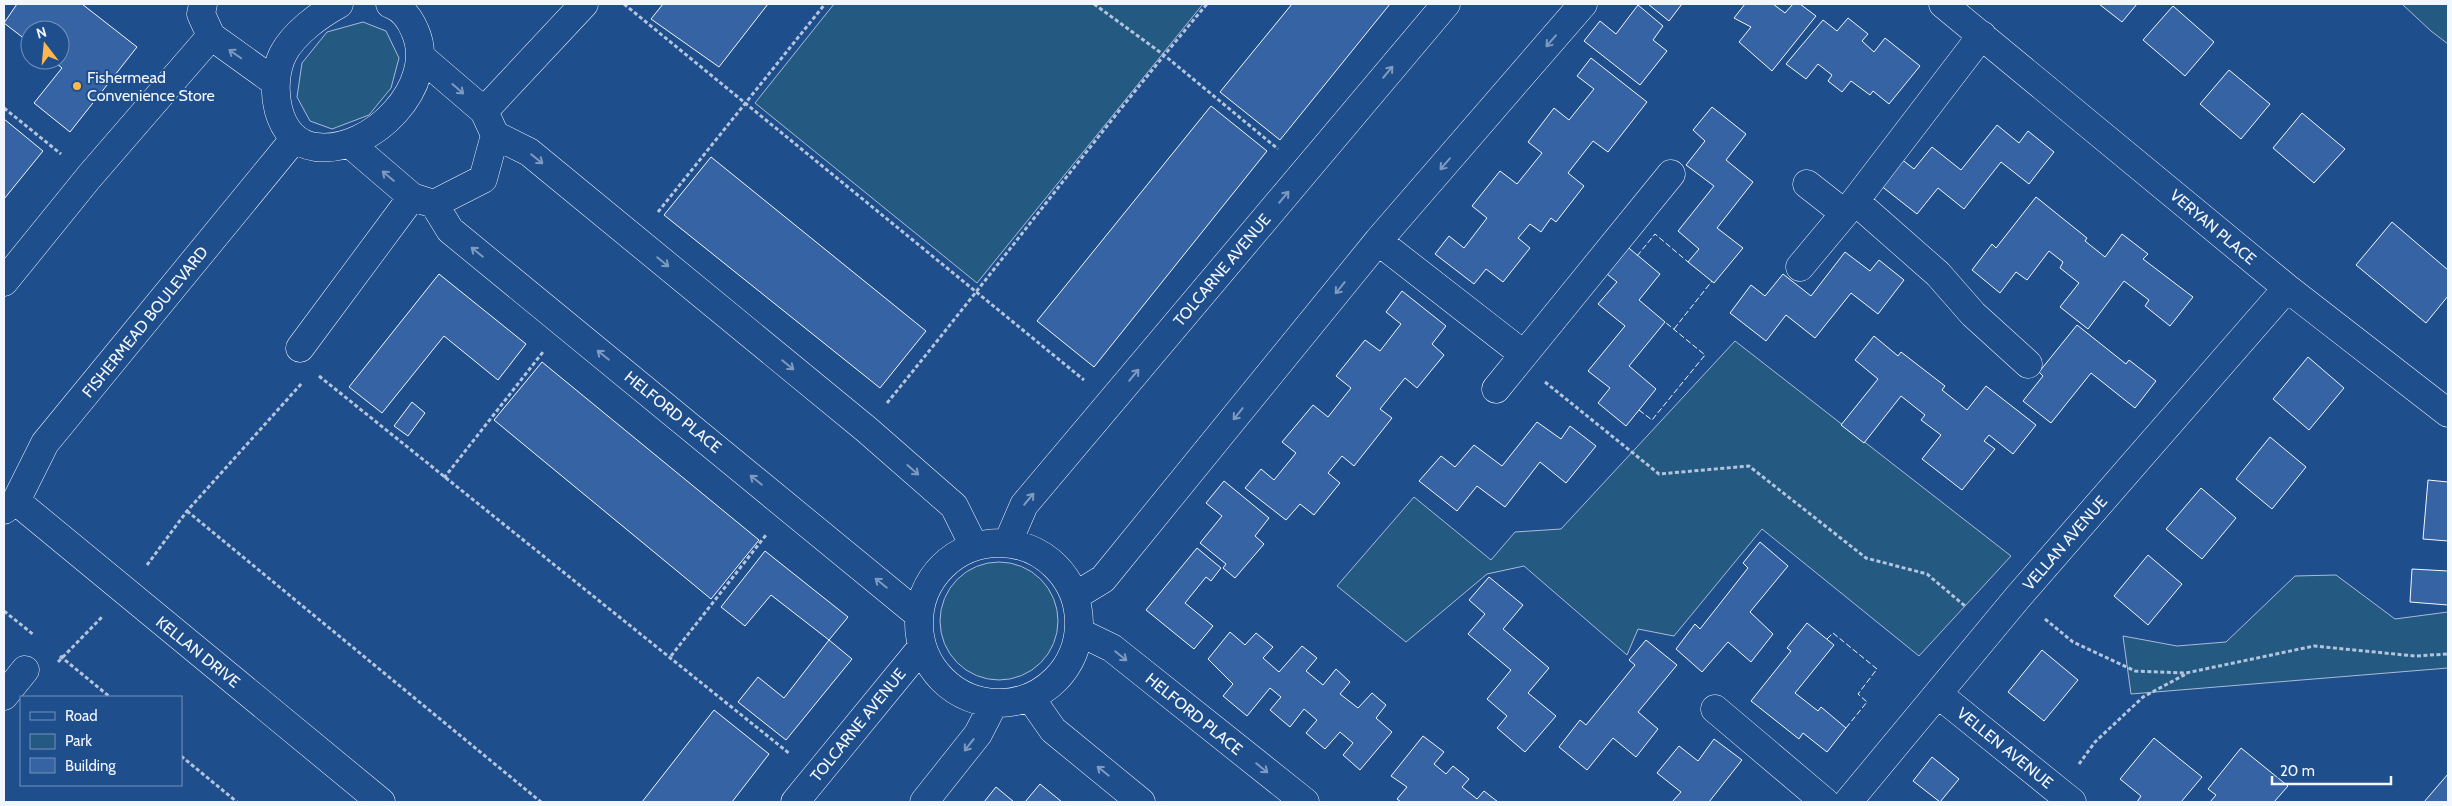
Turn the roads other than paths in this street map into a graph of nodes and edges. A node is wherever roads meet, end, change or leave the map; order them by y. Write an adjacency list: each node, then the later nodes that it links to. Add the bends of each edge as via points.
1 (339, 4): 10 (street, via 314,18 283,53)
2 (584, 4): 11 (street)
3 (1446, 4): 29 (street, TOLCARNE AVENUE, one-way to 3, via 1024,506)
4 (1583, 4): 19 (street, one-way to 19)
5 (1943, 4): 8 (street, VERYAN PLACE)
6 (397, 5): 9 (street, via 412,24)
7 (201, 14): 10 (street, one-way to 7); 21 (street, via 89,177)
8 (1982, 35): 18 (street); 22 (street, VERYAN PLACE)
9 (422, 57): 11 (street, one-way to 11); 14 (street, via 411,92 382,127)
10 (275, 82): 13 (street, via 277,106 284,124)
11 (484, 111): 12 (street)
12 (495, 135): 17 (street, via 483,179); 30 (street, one-way to 30, via 529,152 866,429 954,506)
13 (295, 138): 14 (street, via 315,147 337,147); 28 (street, FISHERMEAD BOULEVARD, via 45,444)
14 (349, 143): 17 (street, HELFORD PLACE, one-way to 14)
15 (1671, 174): 23 (street)
16 (1807, 184): 18 (street)
17 (423, 200): 24 (street); 32 (street, HELFORD PLACE, one-way to 17, via 450,230)
18 (1850, 207): 20 (street); 25 (street, via 1938,274 1973,314)
19 (1378, 241): 23 (street); 31 (street, one-way to 31, via 1103,579)
20 (1800, 266)
21 (4, 282)
22 (2287, 288): 27 (street, VERYAN PLACE); 36 (street, VELLAN AVENUE, via 2018,597)
23 (1523, 354): 26 (street)
24 (306, 359)
25 (2028, 364)
26 (1496, 389)
27 (2448, 413)
28 (10, 505): 42 (street, KELLAN DRIVE, via 126,593)
29 (1008, 542): 30 (street); 31 (street, via 1037,551 1060,570)
30 (974, 546): 32 (street, via 936,572 924,592)
31 (1075, 596): 33 (street)
32 (919, 615): 34 (street)
33 (1079, 632): 38 (street, via 1071,659 1054,682); 46 (street, HELFORD PLACE, one-way to 46, via 1112,648)
34 (922, 647): 39 (street, via 932,668 949,686 970,698); 43 (street, TOLCARNE AVENUE)
35 (25, 670): 37 (street)
36 (1938, 694): 41 (street, VELLEN AVENUE); 48 (street, VELLAN AVENUE)
37 (4, 696)
38 (1030, 697): 39 (street); 45 (street, one-way to 38, via 1053,730)
39 (994, 703): 44 (street, one-way to 44, via 978,734)
40 (1715, 709): 47 (street)
41 (2066, 797)
42 (381, 802)
43 (795, 802)
44 (924, 802)
45 (1141, 802)
46 (1305, 802)
47 (1825, 802)
48 (1848, 802)

